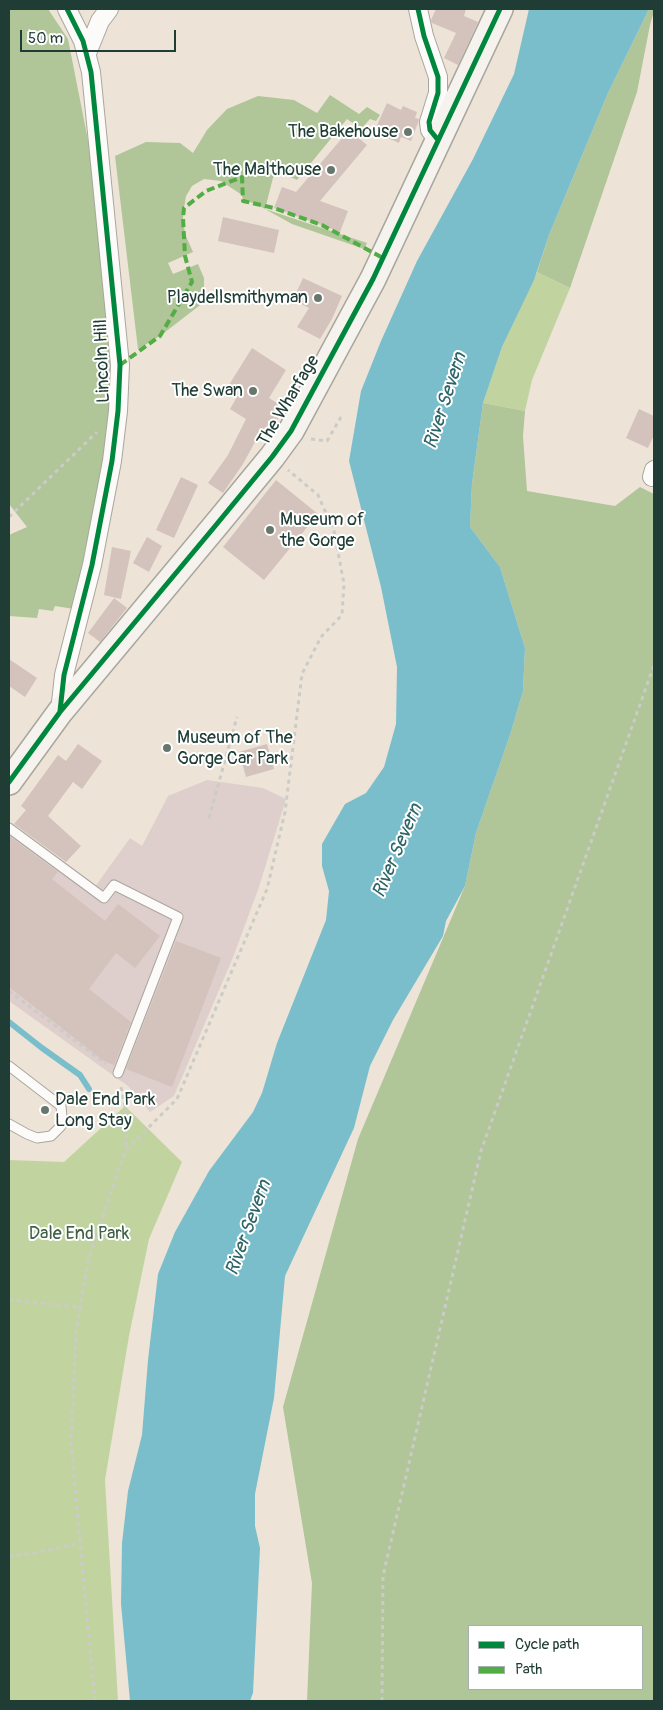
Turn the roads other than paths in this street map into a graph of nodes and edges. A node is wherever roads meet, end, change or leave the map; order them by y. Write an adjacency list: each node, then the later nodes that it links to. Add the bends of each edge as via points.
1 (67, 9): 5 (street, Lincoln Hill)
2 (109, 9): 5 (street, via 100,21)
3 (418, 9): 6 (street, via 438,77 438,93 429,122 430,130)
4 (500, 9): 6 (street, The Wharfage)
5 (88, 53): 7 (street, Lincoln Hill, via 120,365 112,461 92,566 64,675)
6 (438, 140): 7 (street, The Wharfage, via 373,279 291,431)
7 (60, 712): 8 (street, The Wharfage)
8 (14, 769)
9 (9, 828): 11 (lane, via 104,898 114,885 178,917)
10 (9, 1066): 12 (lane, via 61,1106 62,1117 61,1126 51,1136 37,1138)
11 (118, 1073)
12 (9, 1124)

